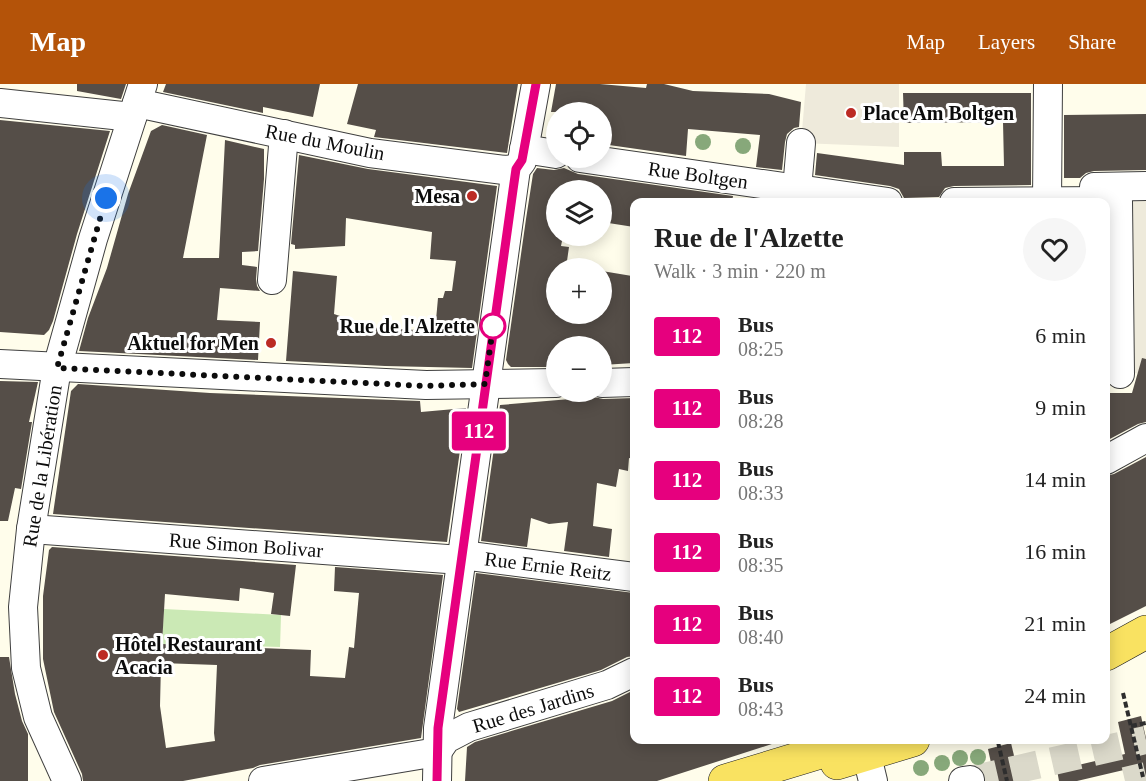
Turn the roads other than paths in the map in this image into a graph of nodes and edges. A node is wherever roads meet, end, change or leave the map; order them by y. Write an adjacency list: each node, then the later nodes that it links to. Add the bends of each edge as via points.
1 (536, 84): 8 (street)
2 (1048, 84): 12 (street)
3 (137, 101): 4 (street, Rue du Moulin); 5 (street, Rue du Moulin); 19 (street, Rue de la Libération)
4 (0, 103)
5 (284, 134): 8 (street, Rue du Moulin, via 370,153 504,170); 17 (street)
6 (801, 143): 11 (street)
7 (546, 155): 8 (street)
8 (520, 159): 24 (street)
9 (612, 163): 11 (street, Rue Boltgen)
10 (1146, 186): 12 (street)
11 (797, 189): 13 (street, Rue Boltgen)
12 (1047, 197): 14 (street); 15 (street)
13 (860, 198)
14 (1028, 198)
15 (1065, 198)
16 (1110, 201): 20 (street, via 1118,201)
17 (272, 280)
18 (0, 364): 19 (street)
19 (57, 368): 24 (street, via 426,386); 27 (street, Rue de la Libération)
20 (1124, 374)
21 (630, 382): 23 (street)
22 (546, 383): 24 (street)
23 (612, 383)
24 (485, 384): 28 (street)
25 (1146, 438): 26 (street)
26 (1110, 458)
27 (31, 529): 28 (street, Rue Simon Bolivar); 30 (street, Rue de la Libération)
28 (462, 558): 29 (street, Rue Ernie Reitz); 37 (street)
29 (630, 577)
30 (11, 606): 39 (street, Rue de la Libération, via 36,707)
31 (1146, 632): 33 (main road)
32 (1146, 650): 35 (main road)
33 (1110, 652)
34 (630, 674): 37 (street, Rue des Jardins, via 608,685 469,727 446,739)
35 (1114, 682)
36 (899, 744): 38 (main road)
37 (436, 752): 40 (street); 41 (street)
38 (866, 753): 42 (main road); 43 (main road)
39 (67, 781)
40 (263, 781)
41 (437, 781)
42 (725, 781)
43 (782, 781)

